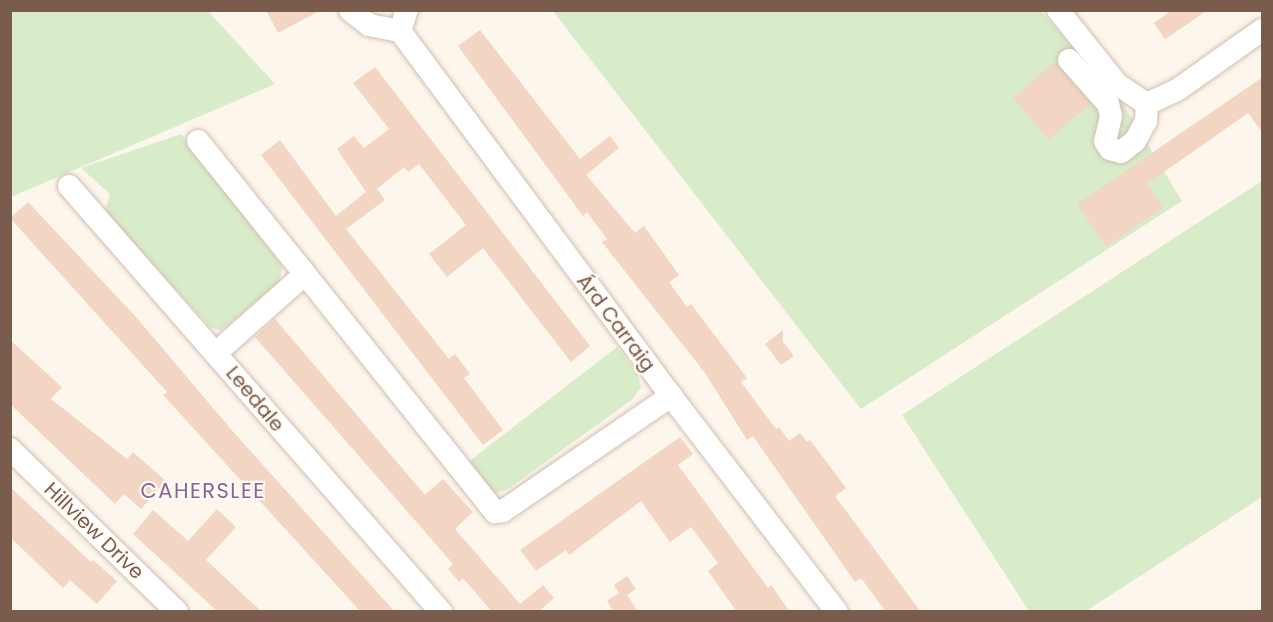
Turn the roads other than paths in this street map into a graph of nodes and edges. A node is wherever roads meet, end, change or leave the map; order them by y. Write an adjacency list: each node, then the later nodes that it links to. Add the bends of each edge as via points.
1 (350, 10): 3 (street, via 369,25)
2 (1058, 10): 6 (street, via 1117,84)
3 (404, 21): 11 (street, Árd Carraig)
4 (1263, 30): 6 (street, via 1177,90)
5 (1069, 60): 6 (street, via 1108,104 1111,116 1105,141 1110,149 1121,152 1135,141 1146,121)
6 (1147, 104)
7 (198, 141): 9 (street)
8 (69, 186): 10 (street, Leedale)
9 (305, 274): 10 (street); 11 (street, via 495,512 502,511)
10 (216, 353): 14 (street, Leedale)
11 (671, 396): 15 (street, Árd Carraig)
12 (10, 449): 13 (street, Hillview Drive)
13 (177, 612)
14 (441, 612)
15 (837, 612)

